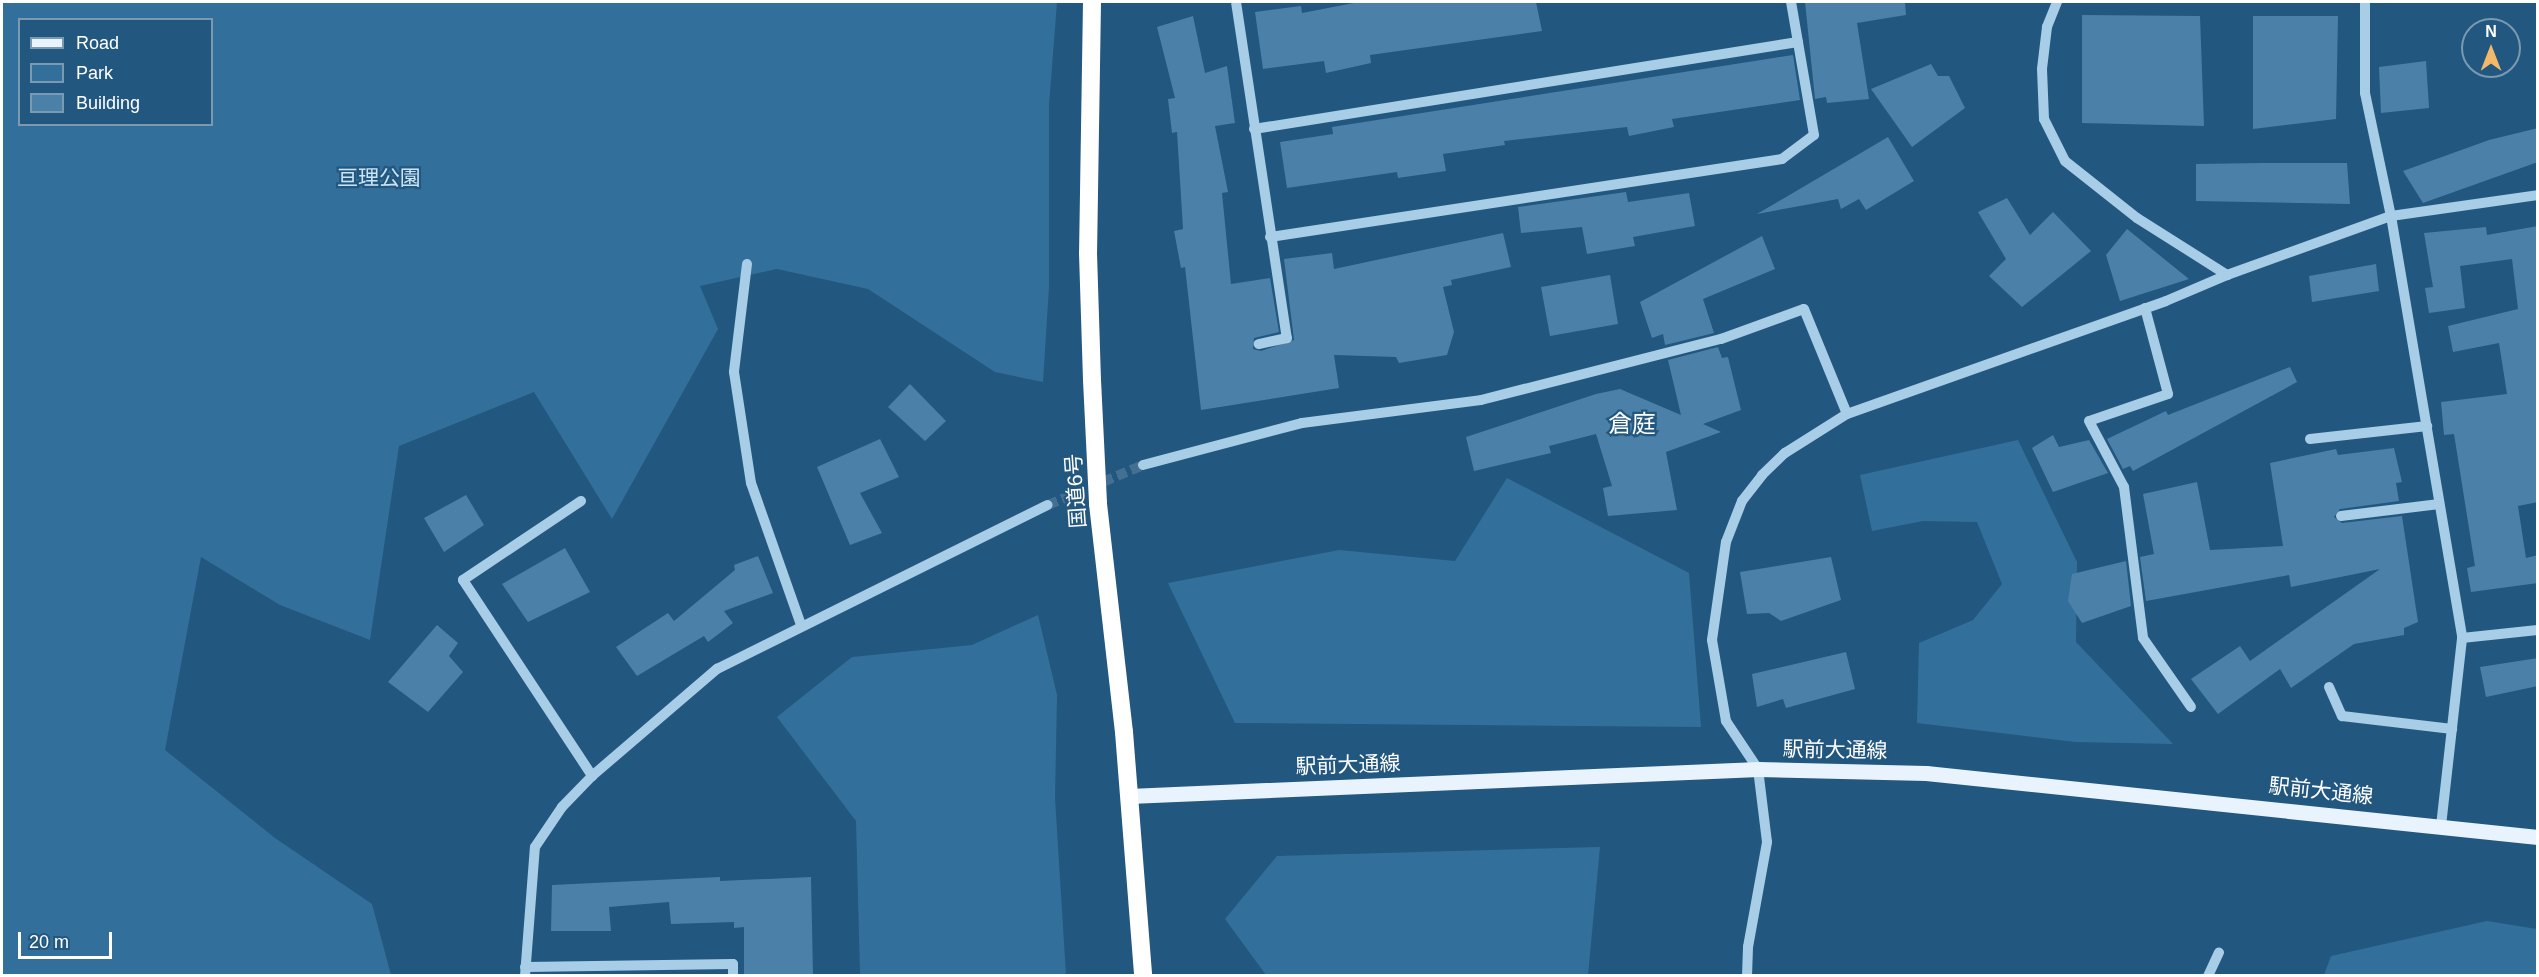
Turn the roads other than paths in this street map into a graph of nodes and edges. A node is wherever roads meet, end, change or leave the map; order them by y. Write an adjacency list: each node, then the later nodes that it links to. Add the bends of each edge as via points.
1 (1092, 2): 31 (highway, 国道6号, via 1088,218 1092,380 1098,504)
2 (1236, 2): 7 (street)
3 (1791, 2): 6 (street)
4 (2057, 2): 12 (street, via 2047,27 2042,69 2044,119 2065,161 2138,218)
5 (2365, 2): 9 (street, via 2365,93)
6 (1798, 42): 7 (street); 10 (street, via 1814,135 1782,159)
7 (1254, 129): 10 (street)
8 (2538, 195): 9 (street)
9 (2391, 216): 12 (street); 16 (street)
10 (1270, 237): 14 (street, via 1287,338)
11 (747, 264): 23 (street, via 735,383 751,483)
12 (2227, 275): 13 (street)
13 (2145, 309): 15 (street); 27 (street, via 2168,394 2090,422 2124,487 2143,638)
14 (1259, 344)
15 (1848, 414): 18 (street, via 1804,309 1721,339 1481,400 1302,423); 29 (street, via 1785,453 1762,475 1742,501 1726,542 1712,640 1716,682 1726,721)
16 (2427, 426): 17 (street); 20 (street)
17 (2310, 439)
18 (1143, 465)
19 (581, 501): 30 (street, via 463,580)
20 (2439, 504): 22 (street); 25 (street)
21 (1048, 505): 23 (street)
22 (2341, 516)
23 (801, 625): 30 (street, via 717,669)
24 (2538, 630): 25 (street)
25 (2462, 639): 28 (street)
26 (2329, 687): 28 (street, via 2342,716)
27 (2191, 707)
28 (2452, 729): 32 (street)
29 (1758, 769): 31 (main road, 駅前大通線); 32 (main road, 駅前大通線, via 2010,778); 38 (street, via 1767,842 1748,947)
30 (592, 776): 35 (street, via 562,807 535,847)
31 (1129, 796): 37 (highway, 国道6号)
32 (2441, 826): 33 (main road, 駅前大通線)
33 (2538, 837)
34 (2219, 952): 39 (street)
35 (525, 971): 36 (street, via 733,964)
36 (733, 975)
37 (1143, 975)
38 (1747, 975)
39 (2208, 975)

